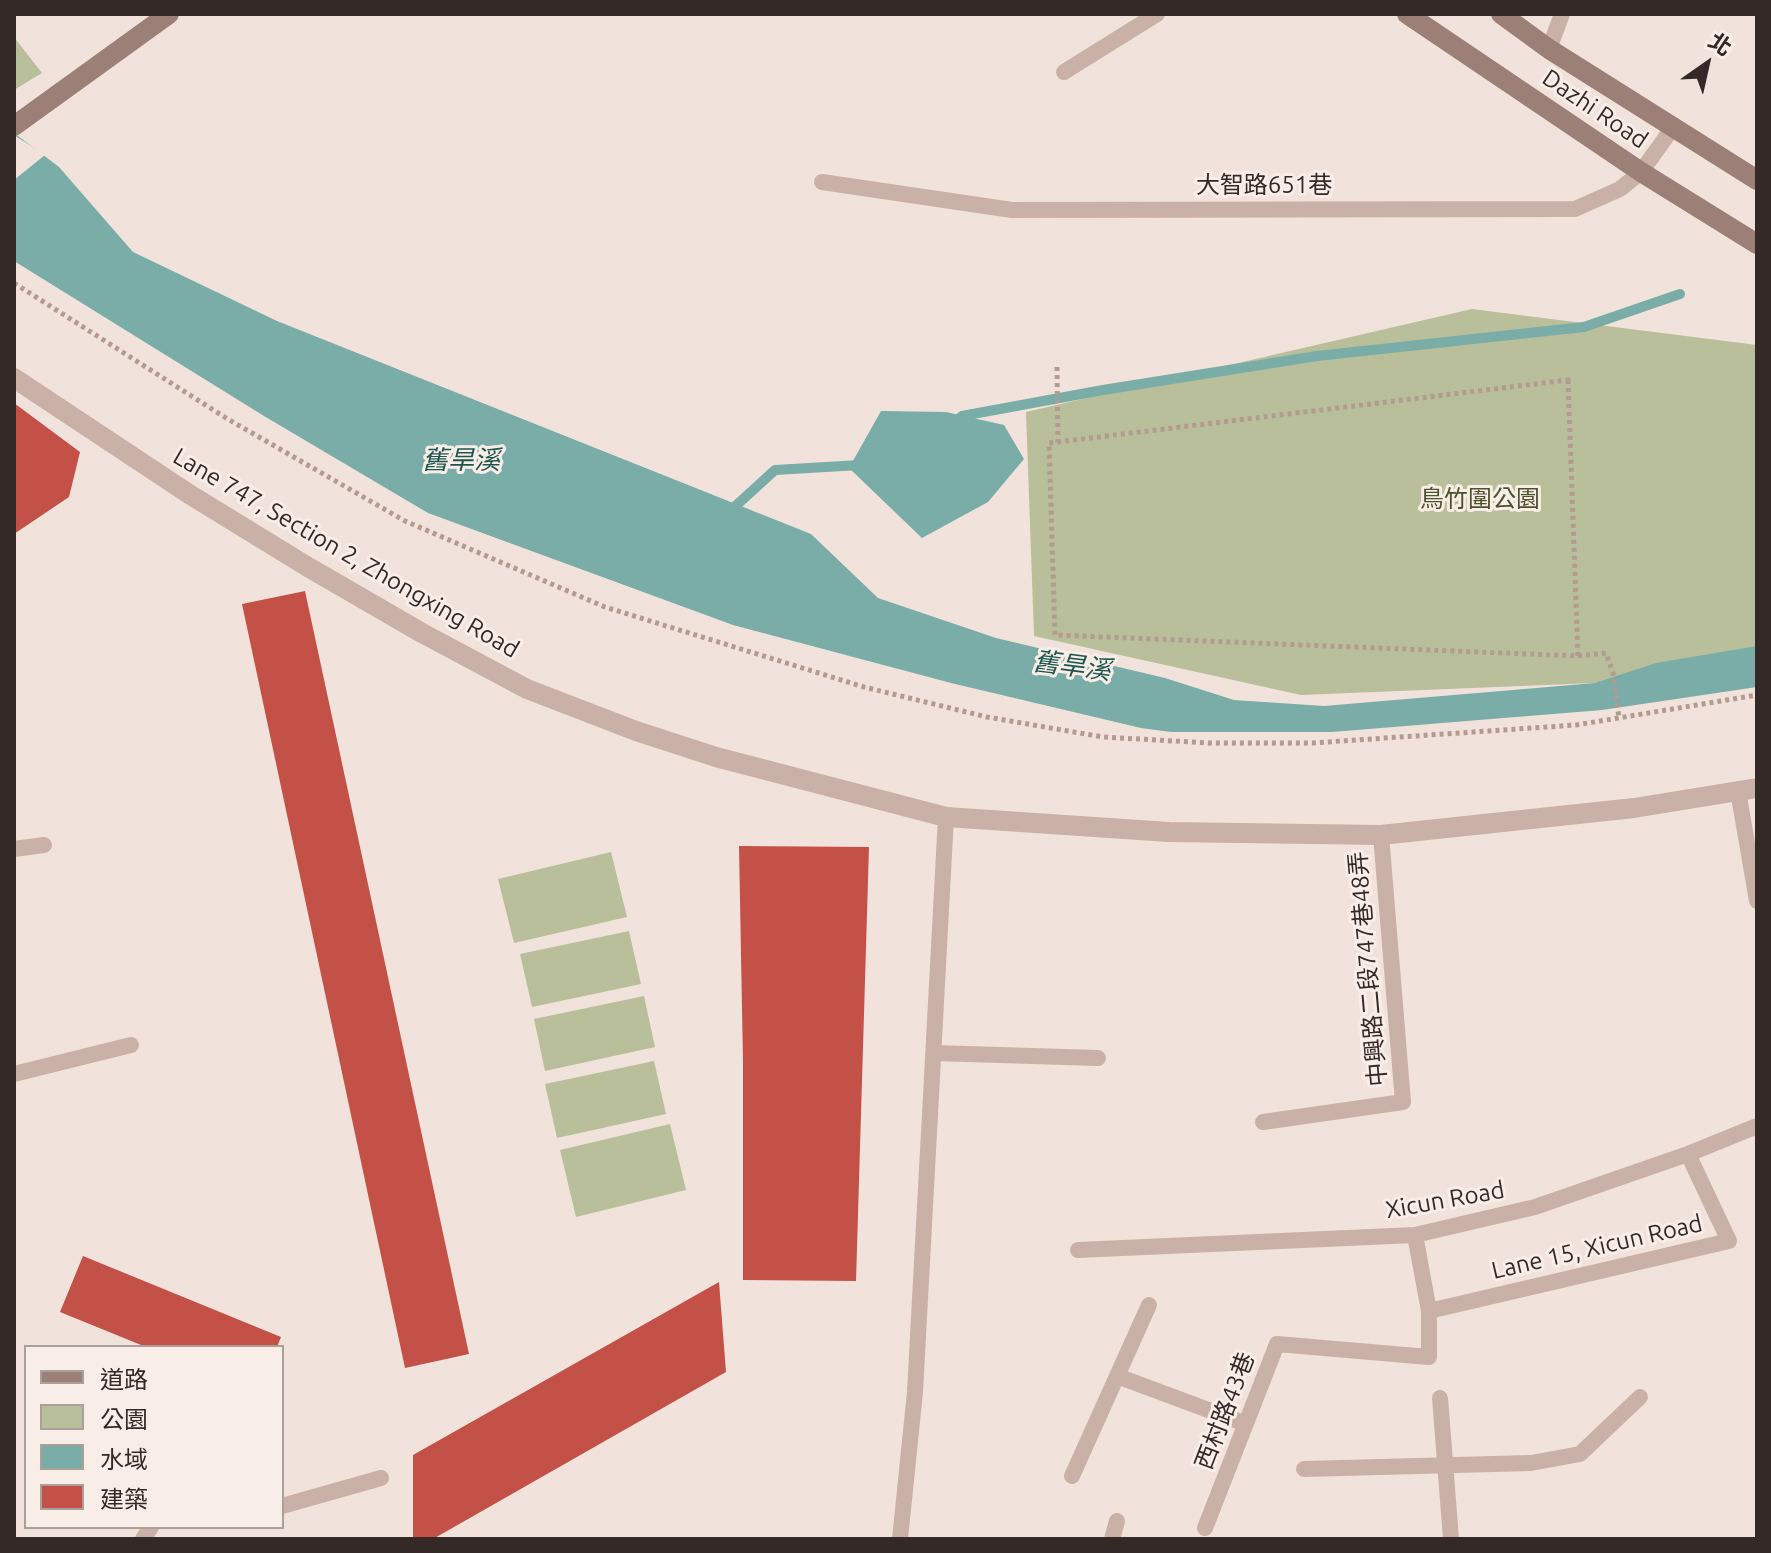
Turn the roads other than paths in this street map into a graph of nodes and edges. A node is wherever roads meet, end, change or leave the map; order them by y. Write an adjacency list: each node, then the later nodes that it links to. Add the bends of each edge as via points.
1 (169, 14): 8 (street)
2 (1157, 14): 7 (lane)
3 (1407, 14): 10 (street, Dazhi Road)
4 (1501, 14): 6 (street, Dazhi Road)
5 (1562, 14): 6 (lane)
6 (1549, 49): 9 (street, Dazhi Road)
7 (1064, 72)
8 (14, 126)
9 (1674, 126): 10 (lane, 大智路651巷); 11 (street, Dazhi Road)
10 (1641, 172): 12 (lane, 大智路651巷, via 1620,189 1575,209 1012,210); 13 (street, Dazhi Road)
11 (1757, 180)
12 (822, 182)
13 (1757, 244)
14 (14, 378): 16 (street, Lane 747, Section 2, Zhongxing Road, via 110,449 527,689 714,762)
15 (1748, 790): 17 (street, Lane 747, Section 2, Zhongxing Road); 20 (lane)
16 (946, 817): 17 (street, Lane 747, Section 2, Zhongxing Road, via 1169,832); 22 (lane)
17 (1381, 835): 25 (lane, 中興路二段747巷48弄, via 1403,1102)
18 (44, 845): 19 (lane)
19 (14, 849)
20 (1757, 901)
21 (131, 1045): 24 (lane)
22 (934, 1053): 23 (lane); 43 (lane, via 915,1392)
23 (1098, 1058)
24 (14, 1074)
25 (1263, 1122)
26 (1757, 1126): 27 (lane, Xicun Road)
27 (1688, 1154): 28 (lane, Xicun Road, via 1535,1207); 31 (lane, Lane 15, Xicun Road, via 1729,1241)
28 (1415, 1235): 29 (lane, Xicun Road); 31 (lane, 西村路43巷)
29 (1078, 1250)
30 (1149, 1305): 32 (lane)
31 (1429, 1311): 35 (lane, 西村路43巷, via 1429,1357 1277,1344)
32 (1117, 1376): 35 (lane); 38 (lane)
33 (1640, 1397): 36 (lane, via 1580,1454 1531,1463)
34 (1440, 1398): 36 (lane)
35 (1246, 1424): 42 (lane, 西村路43巷)
36 (1445, 1466): 37 (lane); 45 (lane)
37 (1304, 1469)
38 (1072, 1476)
39 (381, 1478): 40 (lane)
40 (284, 1505)
41 (1117, 1521): 44 (lane)
42 (1205, 1528)
43 (900, 1539)
44 (1112, 1539)
45 (1451, 1539)

